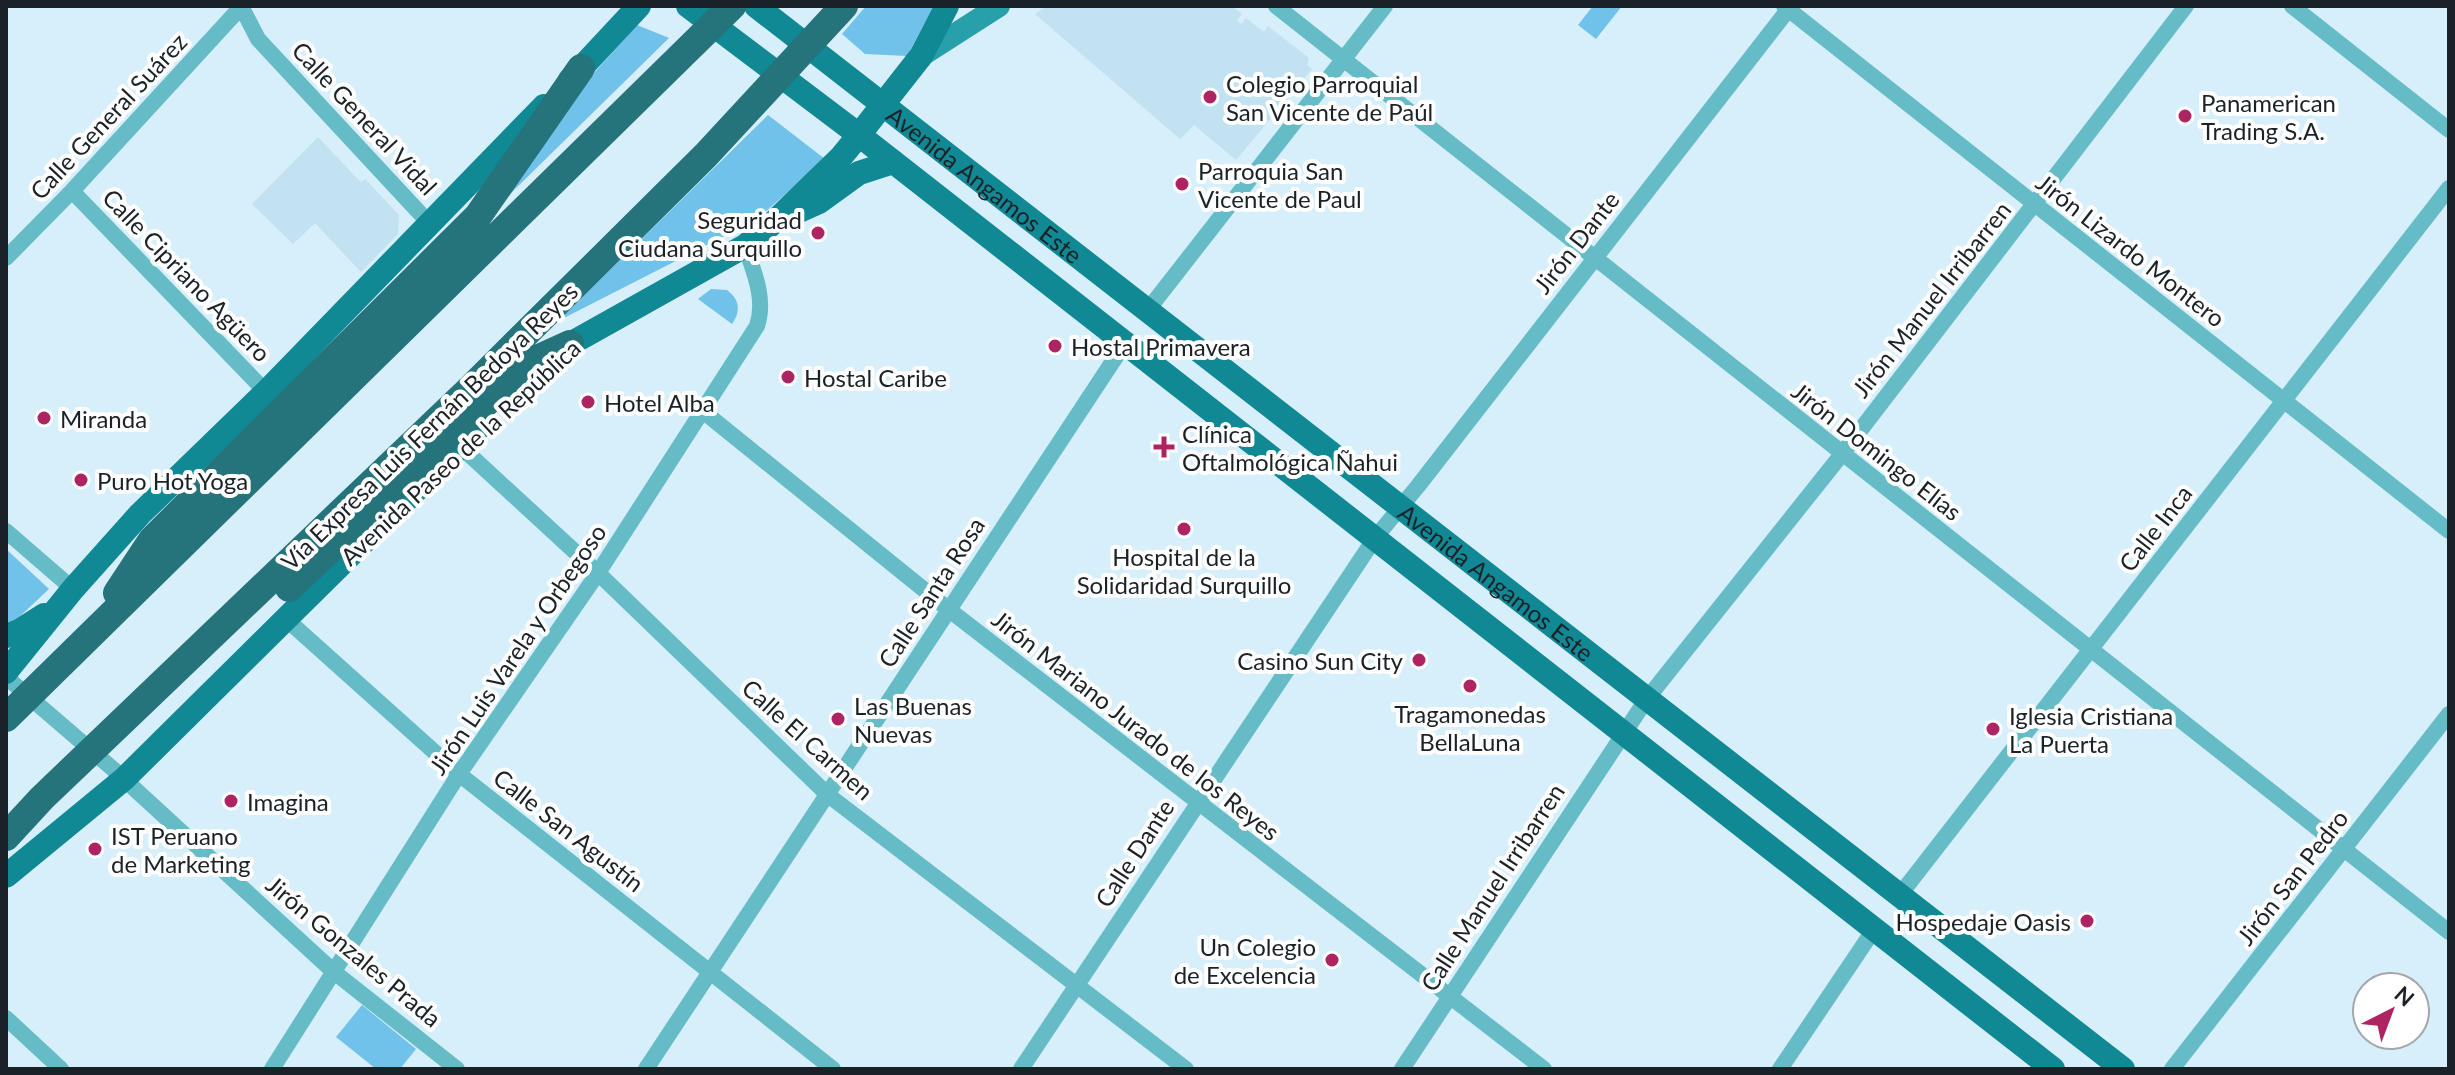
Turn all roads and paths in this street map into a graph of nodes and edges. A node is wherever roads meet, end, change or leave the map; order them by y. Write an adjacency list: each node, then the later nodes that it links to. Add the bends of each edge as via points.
1 (242, 6): 22 (street, Calle General Suárez); 24 (street, Calle General Vidal, via 258,39)
2 (639, 6): 16 (main road)
3 (732, 6): 46 (highway)
4 (756, 6): 17 (main road, Avenida Angamos Este)
5 (844, 6): 57 (highway, Vía Expresa Luis Fernán Bedoya Reyes, via 662,199)
6 (947, 6): 14 (main road, Avenida Paseo de la República)
7 (999, 6): 14 (street)
8 (1276, 6): 15 (street, Jirón Domingo Elías)
9 (1385, 6): 15 (street)
10 (2186, 6): 23 (street, Jirón Manuel Irribarren)
11 (2292, 6): 18 (street)
12 (1787, 7): 23 (street, Jirón Lizardo Montero); 28 (street, Jirón Dante)
13 (692, 9): 19 (main road, Avenida Angamos Este)
14 (921, 56): 17 (main road, Avenida Paseo de la República)
15 (1344, 59): 28 (street, Jirón Domingo Elías); 29 (street)
16 (581, 68): 24 (main road); 46 (highway, via 478,216 152,540)
17 (883, 104): 19 (main road, Avenida Paseo de la República); 29 (main road, Avenida Angamos Este)
18 (2449, 130)
19 (859, 135): 20 (main road, Avenida Angamos Este); 25 (main road, Avenida Paseo de la República)
20 (893, 162): 25 (main road, via 859,173 819,202); 30 (main road, Avenida Angamos Este)
21 (2449, 188): 33 (street, Calle Inca)
22 (72, 191): 27 (street, Calle General Suárez); 32 (street, Calle Cipriano Agüero)
23 (2035, 205): 33 (street, Jirón Lizardo Montero); 36 (street, Jirón Manuel Irribarren)
24 (429, 223): 32 (main road)
25 (773, 223): 26 (main road, Avenida Paseo de la República)
26 (745, 246): 31 (main road, Avenida Paseo de la República); 34 (street, Jirón Luis Varela y Orbegoso, via 762,311)
27 (6, 258)
28 (1594, 258): 36 (street, Jirón Domingo Elías); 37 (street, Jirón Dante)
29 (1147, 311): 37 (main road, Avenida Angamos Este)
30 (1125, 343): 40 (main road, Avenida Angamos Este); 43 (street, Calle Santa Rosa)
31 (570, 344): 35 (main road, Avenida Paseo de la República); 58 (highway, via 528,363)
32 (266, 392): 42 (main road, via 140,514)
33 (2284, 401): 39 (street, Jirón Lizardo Montero); 47 (street, Calle Inca)
34 (704, 412): 41 (street, Jirón Luis Varela y Orbegoso); 43 (street, Jirón Mariano Jurado de los Reyes)
35 (460, 446): 41 (street, Calle El Carmen); 44 (main road, Avenida Paseo de la República)
36 (1842, 454): 47 (street, Jirón Domingo Elías); 49 (street, Jirón Manuel Irribarren)
37 (1398, 508): 40 (street, Calle Dante); 49 (main road, Avenida Angamos Este)
38 (6, 531): 42 (street)
39 (2449, 531)
40 (1375, 538): 52 (main road, Avenida Angamos Este); 56 (street, Calle Dante)
41 (598, 573): 54 (street, Jirón Luis Varela y Orbegoso); 55 (street, Calle El Carmen)
42 (69, 594): 45 (main road); 48 (main road)
43 (948, 609): 55 (street, Calle Santa Rosa); 56 (street, Jirón Mariano Jurado de los Reyes)
44 (285, 618): 53 (main road, Avenida Paseo de la República); 54 (street, Calle San Agustín)
45 (6, 636)
46 (87, 639): 51 (highway)
47 (2091, 650): 59 (street, Jirón Domingo Elías); 61 (street, Calle Inca)
48 (10, 679): 53 (street, Jirón Gonzales Prada)
49 (1646, 700): 52 (street, Jirón Manuel Irribarren); 61 (main road, Avenida Angamos Este)
50 (2449, 714): 59 (street, Jirón San Pedro)
51 (6, 718)
52 (1623, 732): 62 (main road, Avenida Angamos Este); 67 (street, Calle Manuel Irribarren)
53 (118, 774): 60 (main road, Avenida Paseo de la República); 64 (street, Jirón Gonzales Prada)
54 (459, 774): 64 (street, Jirón Luis Varela y Orbegoso); 65 (street, Calle San Agustín)
55 (828, 795): 65 (street, Calle Santa Rosa); 66 (street, Calle El Carmen)
56 (1197, 803): 66 (street, Calle Dante); 67 (street, Jirón Mariano Jurado de los Reyes)
57 (6, 837)
58 (6, 849)
59 (2344, 849): 63 (street, Jirón Domingo Elías); 81 (street, Jirón San Pedro)
60 (6, 876)
61 (1899, 896): 80 (main road, Avenida Angamos Este)
62 (1875, 928): 78 (street); 79 (main road, Avenida Angamos Este)
63 (2449, 932)
64 (334, 972): 70 (street, Jirón Luis Varela y Orbegoso); 71 (street, Jirón Gonzales Prada)
65 (710, 972): 72 (street, Calle Santa Rosa); 73 (street, Calle San Agustín)
66 (1077, 984): 74 (street, Calle Dante); 75 (street, Calle El Carmen)
67 (1450, 995): 76 (street, Calle Manuel Irribarren); 77 (street, Jirón Mariano Jurado de los Reyes)
68 (6, 1018): 69 (street)
69 (61, 1069)
70 (272, 1069)
71 (457, 1069)
72 (646, 1069)
73 (833, 1069)
74 (1021, 1069)
75 (1186, 1069)
76 (1402, 1069)
77 (1544, 1069)
78 (1780, 1069)
79 (2053, 1069)
80 (2123, 1069)
81 (2172, 1069)

